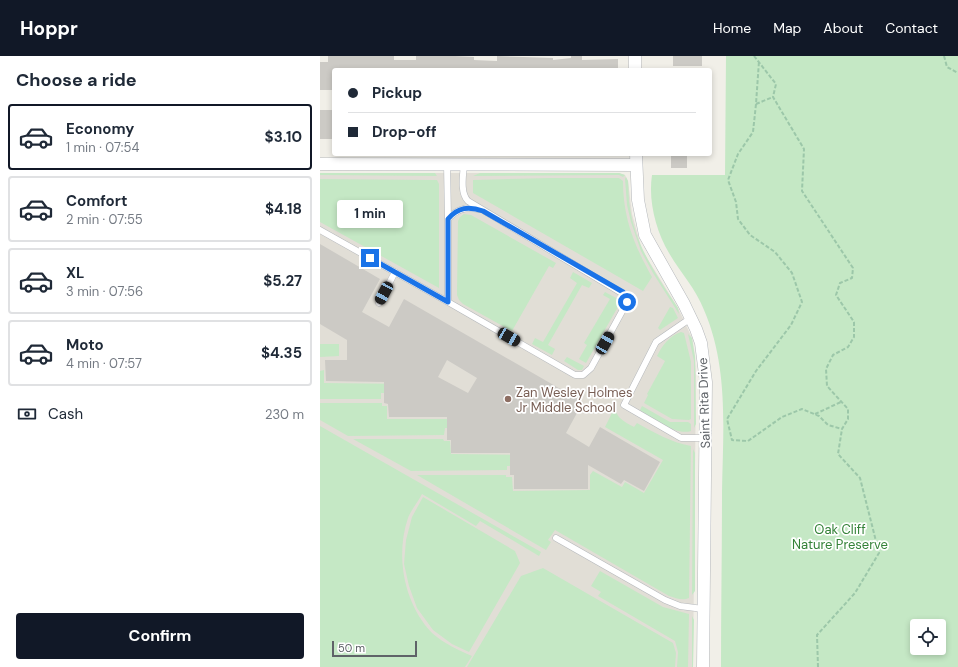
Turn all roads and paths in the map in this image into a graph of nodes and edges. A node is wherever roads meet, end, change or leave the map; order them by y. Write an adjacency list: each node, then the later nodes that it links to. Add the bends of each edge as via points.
1 (635, 56): 5 (street)
2 (754, 56): 4 (path)
3 (944, 56): 6 (path, via 948,67)
4 (758, 61): 7 (path, via 776,84); 8 (path)
5 (635, 68)
6 (958, 73)
7 (773, 97): 8 (path); 20 (path, via 804,149 802,191 853,268 852,278 840,283 836,295 854,322 854,337 848,347 833,355 826,369 827,386)
8 (756, 104): 21 (path, via 753,132 738,154 728,180 736,202 738,219 750,235 775,252 792,273 802,302 792,325 756,371 727,419 732,440 748,441 782,417 802,409)
9 (636, 160): 12 (street); 19 (street, Saint Rita Drive, via 638,200 645,235)
10 (320, 164): 11 (street)
11 (447, 164): 12 (street); 14 (lane)
12 (464, 164): 13 (lane, via 465,198)
13 (483, 211): 14 (lane, via 460,209); 17 (lane, via 623,292 627,302 591,368 579,376)
14 (448, 219): 17 (lane)
15 (320, 230): 16 (lane)
16 (395, 272): 17 (lane); 18 (lane)
17 (448, 302)
18 (379, 303)
19 (691, 318): 23 (street, Saint Rita Drive, via 701,343 706,382); 23 (lane, via 656,342 624,405 681,438)
20 (841, 402): 21 (path); 22 (path, via 848,409 848,419)
21 (814, 414): 22 (path, via 828,425)
22 (842, 429): 27 (path, via 838,454 860,478 879,553 855,593 817,635)
23 (706, 438): 25 (street, Saint Rita Drive)
24 (556, 538): 25 (lane, via 665,600 680,606)
25 (704, 609): 26 (street, Saint Rita Drive)
26 (702, 667)
27 (818, 667)

